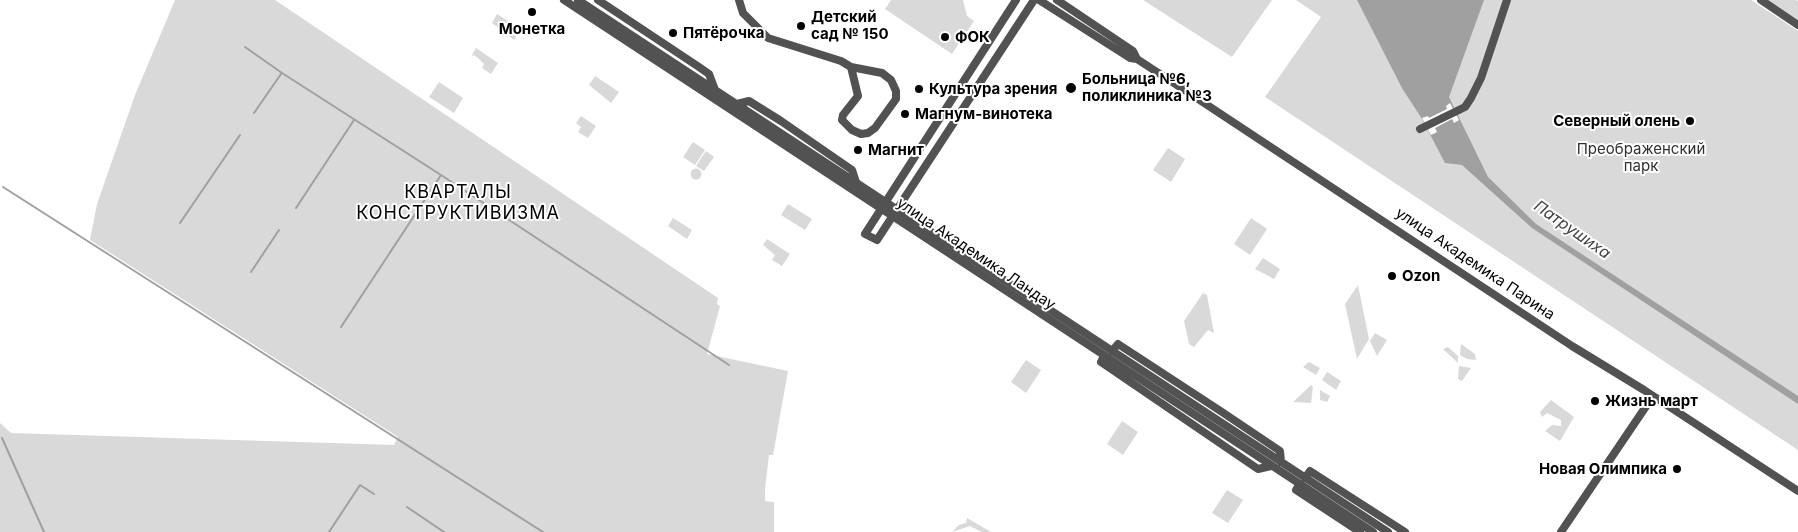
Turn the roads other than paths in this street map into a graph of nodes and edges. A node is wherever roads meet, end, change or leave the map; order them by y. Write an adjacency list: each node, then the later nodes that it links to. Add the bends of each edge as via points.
1 (564, 0): 16 (street, улица Академика Ландау)
2 (578, 0): 14 (street)
3 (598, 0): 14 (street, via 709,74)
4 (739, 0): 13 (street, via 743,13 768,38)
5 (1016, 0): 16 (street)
6 (1034, 0): 17 (street)
7 (1039, 0): 12 (street, улица Академика Парина, via 1130,58)
8 (1057, 0): 12 (street, улица Академика Парина, via 1133,51)
9 (1507, 0): 15 (street, via 1481,78 1465,107)
10 (1761, 0): 11 (street)
11 (1798, 24)
12 (1138, 59): 18 (street, улица Академика Парина)
13 (851, 66): 13 (street, via 882,74 891,80 896,91 896,100 868,133 852,130 842,120 842,115 858,96)
14 (715, 90): 16 (street, улица Академика Ландау, via 737,104 749,101 788,125 852,170 856,182)
15 (1420, 129)
16 (884, 205): 17 (street, улица Академика Ландау); 17 (street, via 865,234 877,240)
17 (895, 212): 19 (street, улица Академика Ландау, via 1115,347); 20 (street, улица Академика Ландау, via 1103,359 1271,466)
18 (1653, 396): 21 (street, улица Академика Парина); 26 (street)
19 (1305, 478): 24 (street, улица Академика Ландау); 25 (street, via 1310,470)
20 (1297, 487): 22 (street); 23 (street, улица Академика Ландау)
21 (1798, 491)
22 (1360, 532)
23 (1373, 532)
24 (1388, 532)
25 (1404, 532)
26 (1560, 532)

